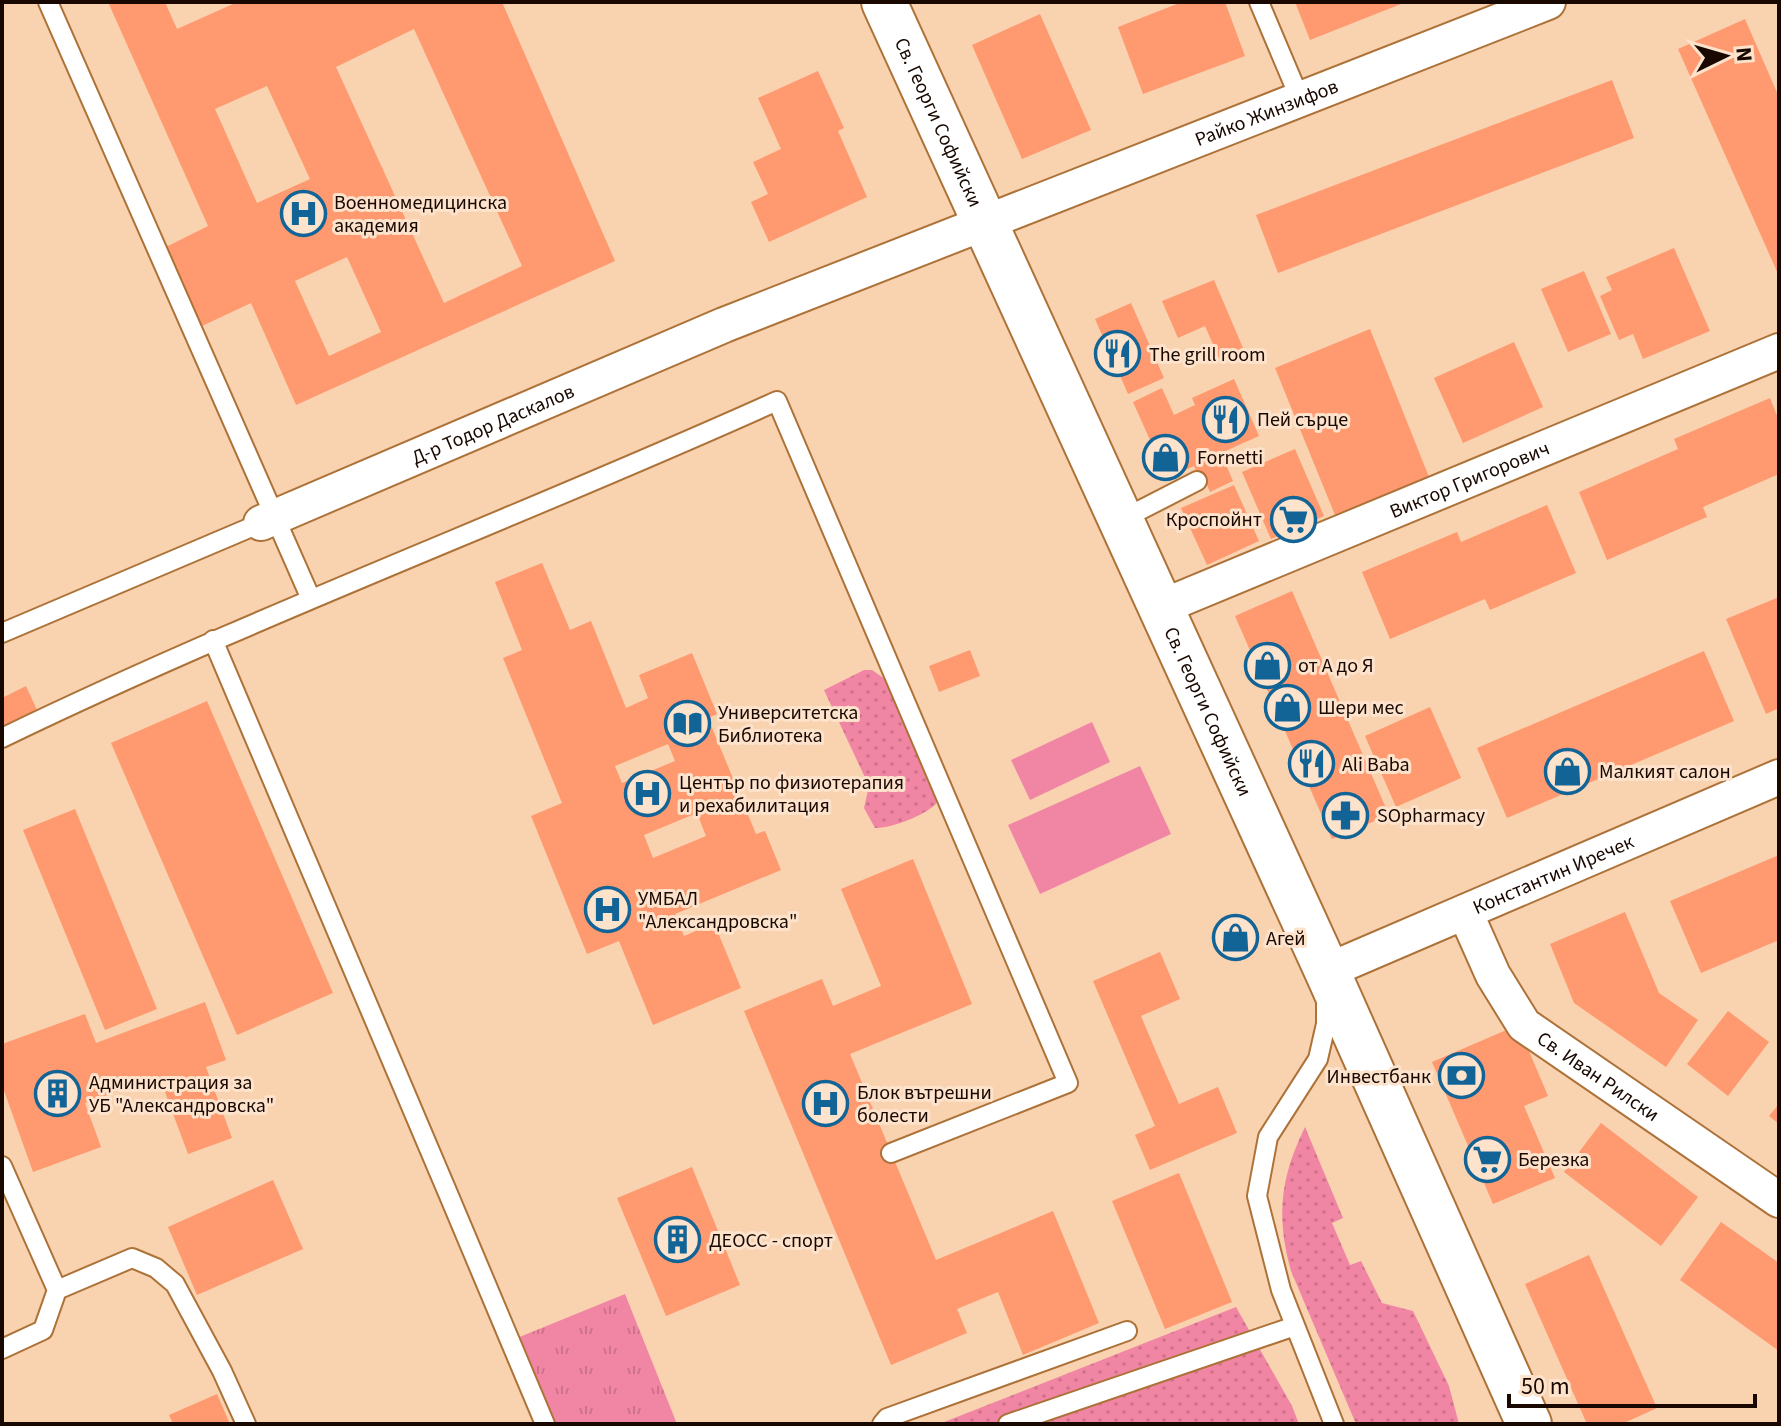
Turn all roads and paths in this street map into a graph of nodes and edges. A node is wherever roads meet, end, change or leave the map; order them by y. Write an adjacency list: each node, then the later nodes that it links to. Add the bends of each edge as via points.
1 (48, 2): 9 (lane)
2 (884, 2): 6 (main road, Св. Георги Софийски)
3 (1259, 2): 5 (lane)
4 (1548, 2): 5 (street, Райко Жинзифов)
5 (1300, 99): 6 (street, Райко Жинзифов)
6 (985, 222): 9 (street, Д-р Тодор Даскалов, via 724,325); 10 (main road, Св. Георги Софийски)
7 (1779, 351): 12 (street, Виктор Григорович)
8 (1197, 481): 10 (lane)
9 (269, 520): 11 (lane); 13 (lane, Д-р Тодор Даскалов)
10 (1119, 521): 12 (main road, Св. Георги Софийски)
11 (311, 599): 14 (lane); 19 (lane, via 777,401 1068,1083)
12 (1159, 608): 18 (main road, Св. Георги Софийски)
13 (2, 633)
14 (213, 640): 15 (lane); 27 (lane)
15 (2, 738)
16 (1779, 777): 17 (street, Константин Иречек)
17 (1465, 912): 18 (street, Константин Иречек); 21 (street, Св. Иван Рилски, via 1493,975 1524,1025)
18 (1327, 971): 23 (lane, via 1326,1024 1318,1059 1268,1137 1257,1196); 31 (main road, Св. Георги Софийски)
19 (891, 1153)
20 (2, 1166): 22 (lane)
21 (1779, 1199)
22 (57, 1290): 25 (lane, via 43,1330); 26 (lane, via 132,1258 156,1268 175,1284)
23 (1295, 1326): 29 (lane); 30 (lane)
24 (1127, 1331): 28 (lane)
25 (2, 1349)
26 (246, 1424)
27 (545, 1424)
28 (882, 1424)
29 (1008, 1424)
30 (1334, 1424)
31 (1529, 1424)

